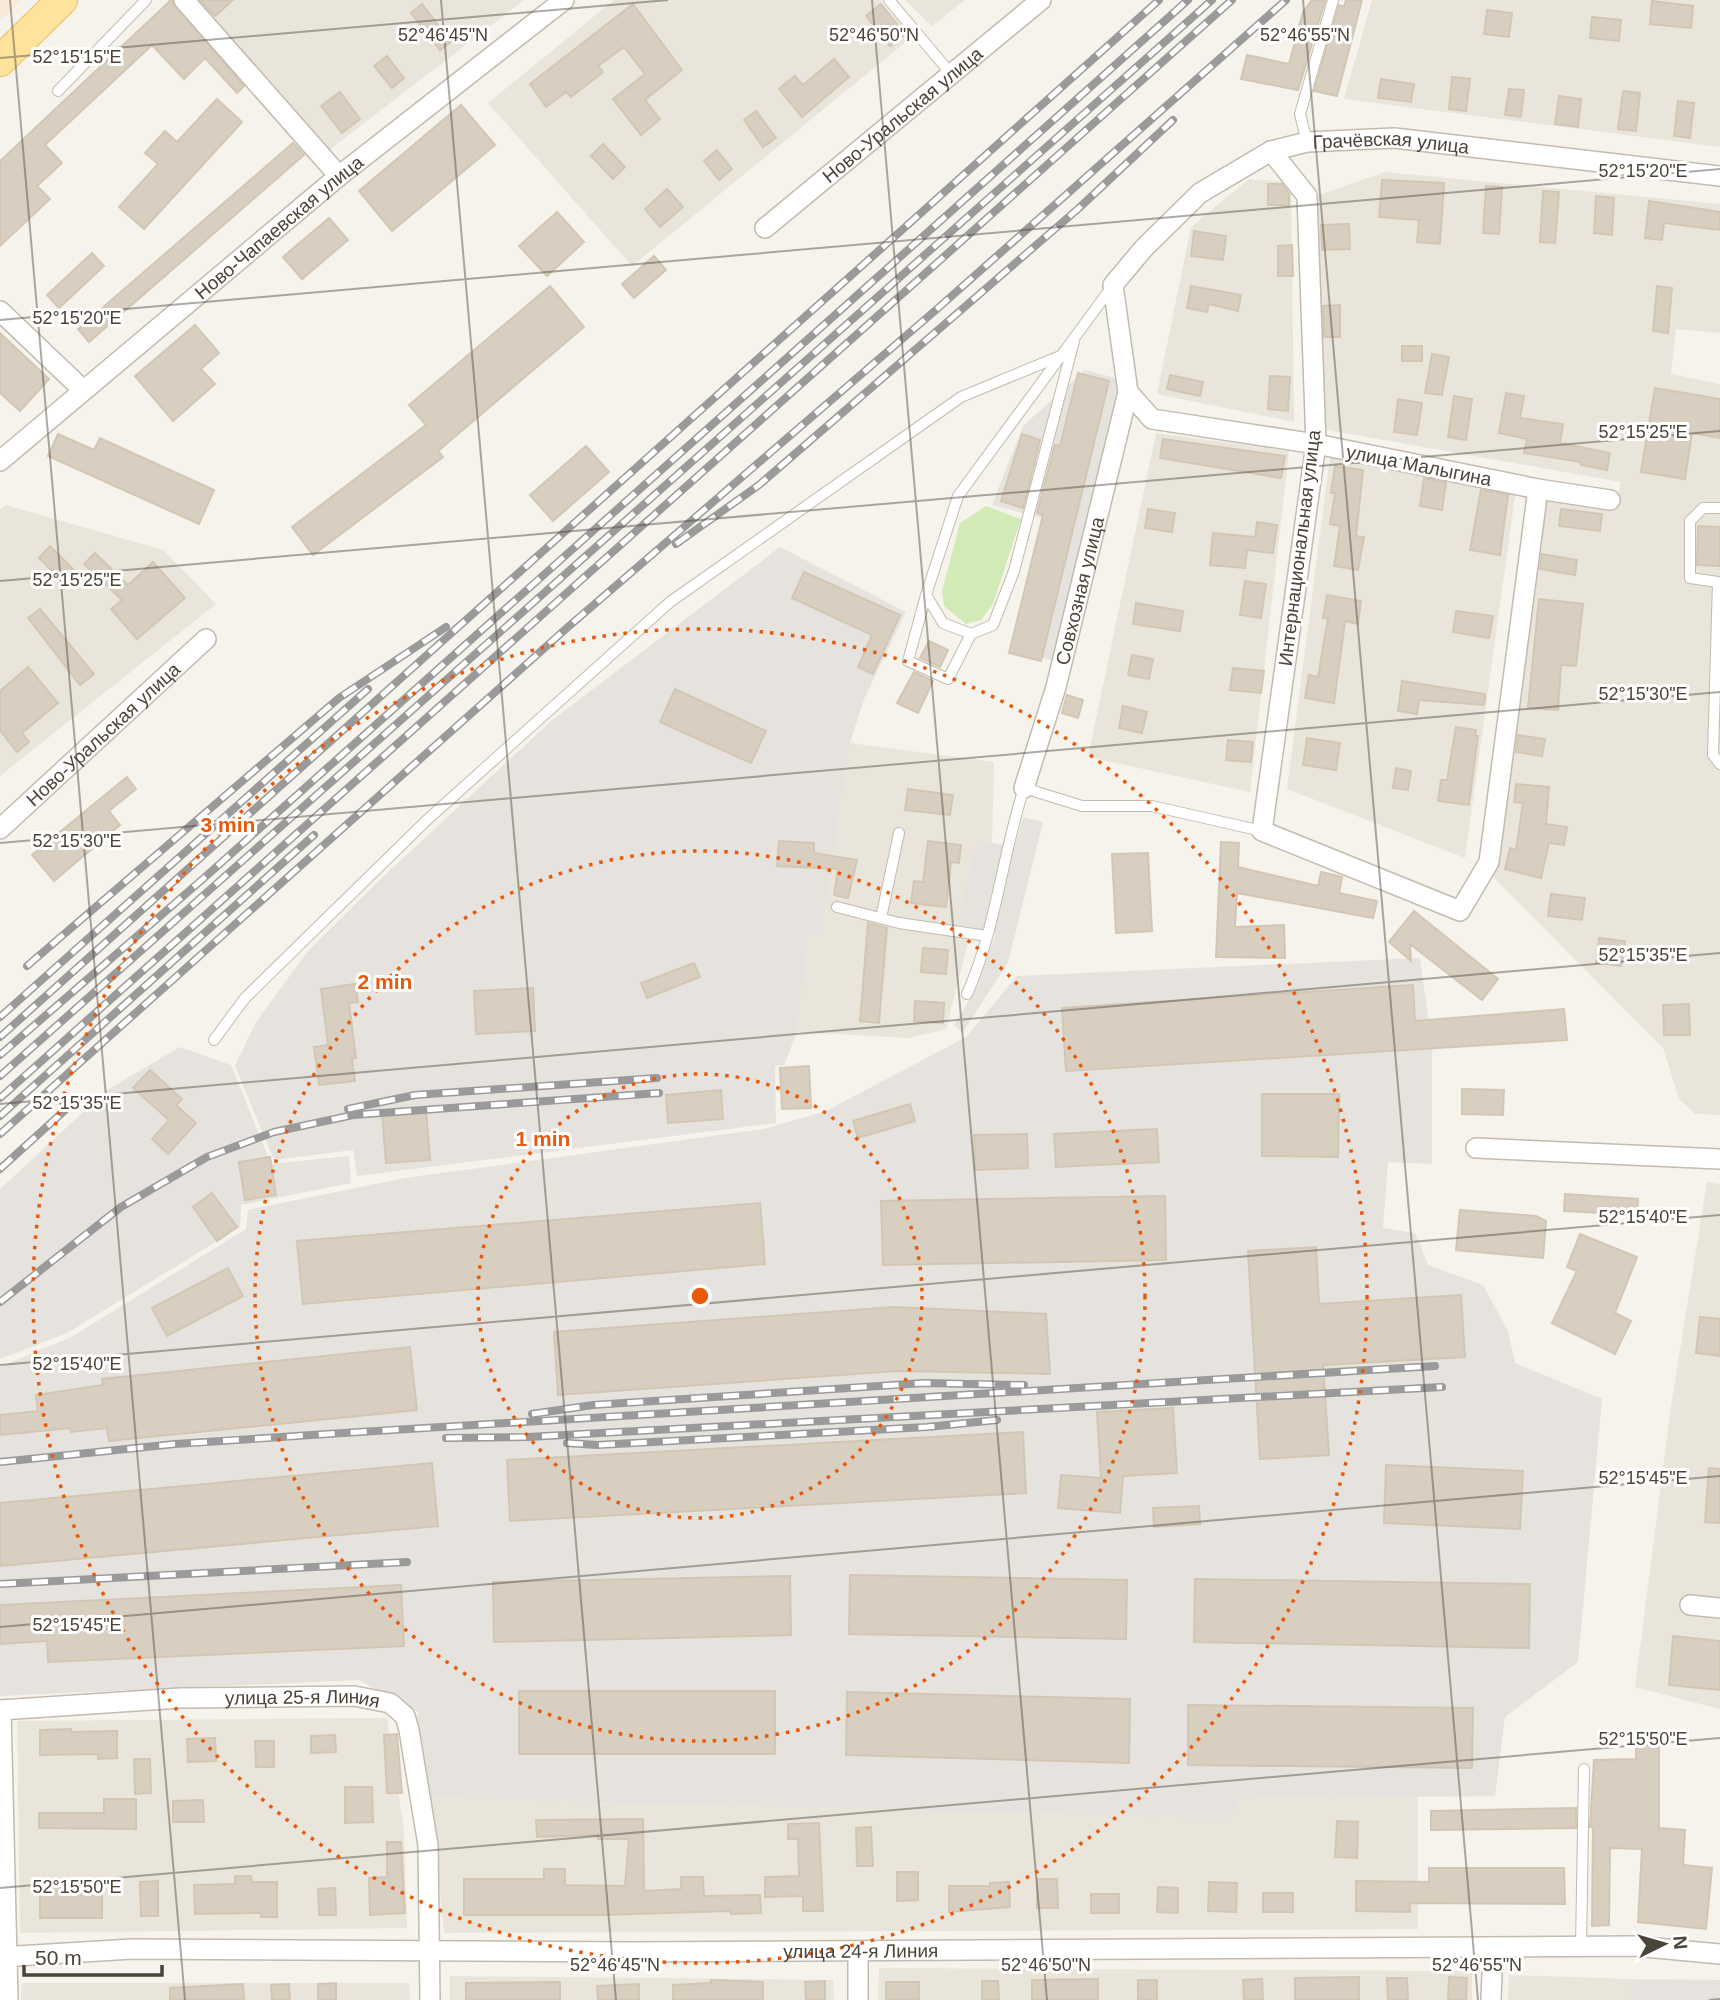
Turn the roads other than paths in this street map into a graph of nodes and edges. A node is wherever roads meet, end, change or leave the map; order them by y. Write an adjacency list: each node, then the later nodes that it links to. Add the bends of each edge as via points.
1 (62, 0): 8 (main road)
2 (146, 0): 10 (lane)
3 (184, 0): 13 (street)
4 (564, 0): 13 (street, Ново-Чапаевская улица)
5 (889, 0): 9 (lane)
6 (1041, 0): 9 (street, Ново-Уральская улица)
7 (1333, 0): 11 (lane, via 1300,114)
8 (0, 61)
9 (952, 75): 15 (street, Ново-Уральская улица)
10 (58, 91)
11 (1307, 142): 12 (street, Грачёвская улица); 14 (street, Грачёвская улица, via 1394,138)
12 (1270, 151): 16 (street, Грачёвская улица, via 1200,192); 22 (street, Интернациональная улица, via 1307,196)
13 (339, 176): 20 (street, Ново-Чапаевская улица)
14 (1720, 176)
15 (765, 228)
16 (1113, 285): 18 (lane); 21 (street)
17 (0, 311): 20 (street)
18 (1074, 341): 19 (lane); 29 (lane, via 1014,571 993,625)
19 (1065, 354): 28 (lane, via 958,496); 41 (lane, via 961,397 670,602 428,819 245,998)
20 (82, 390): 23 (street, Ново-Чапаевская улица)
21 (1128, 392): 22 (street, улица Малыгина, via 1152,419); 33 (street, Совхозная улица, via 1056,687)
22 (1316, 444): 24 (street, улица Малыгина); 35 (street, Интернациональная улица)
23 (0, 461)
24 (1538, 489): 25 (street, улица Малыгина); 35 (street, via 1489,862 1460,911)
25 (1610, 500)
26 (1720, 508): 27 (lane, via 1703,508 1690,521 1690,578)
27 (1719, 583): 31 (lane)
28 (926, 595): 29 (lane, via 943,623); 29 (lane, via 908,660 948,679)
29 (971, 634)
30 (206, 639): 34 (street, Ново-Уральская улица)
31 (1718, 639): 32 (lane, via 1713,755)
32 (1720, 764)
33 (1024, 788): 35 (lane, via 1082,806 1152,806); 39 (lane)
34 (0, 829)
35 (1262, 831)
36 (899, 833): 38 (lane)
37 (837, 907): 38 (lane)
38 (881, 918): 39 (lane)
39 (987, 936): 40 (lane)
40 (967, 994)
41 (214, 1040)
42 (1476, 1148): 43 (street)
43 (1720, 1159)
44 (1690, 1605): 45 (street)
45 (1720, 1608)
46 (0, 1710): 50 (street, улица 25-я Линия, via 181,1698 354,1696 390,1703 405,1716 409,1730 428,1845); 53 (street)
47 (1584, 1769): 49 (lane)
48 (1493, 1947): 49 (street, улица 24-я Линия); 51 (street, улица 24-я Линия); 57 (street)
49 (1581, 1947): 52 (street, улица 24-я Линия)
50 (430, 1951): 51 (street, улица 24-я Линия); 53 (street, улица 24-я Линия, via 132,1949); 55 (street, улица 25-я Линия)
51 (858, 1951): 56 (street)
52 (1720, 1954)
53 (4, 1957): 54 (street)
54 (8, 2000)
55 (430, 2000)
56 (858, 2000)
57 (1491, 2000)

